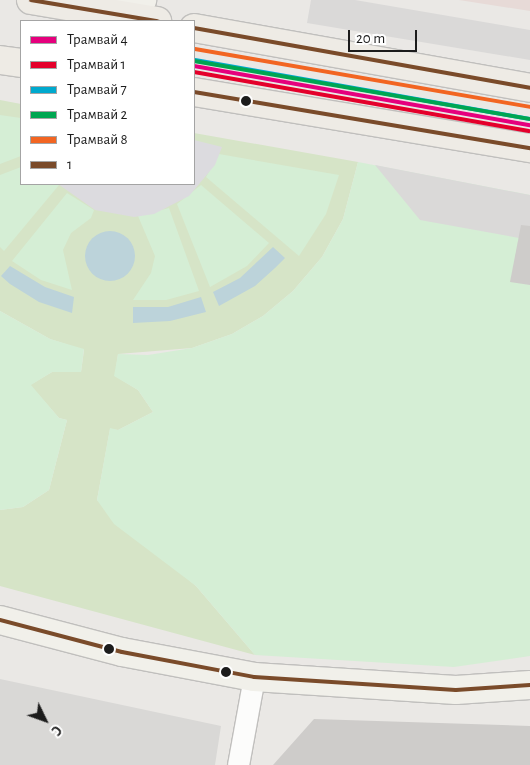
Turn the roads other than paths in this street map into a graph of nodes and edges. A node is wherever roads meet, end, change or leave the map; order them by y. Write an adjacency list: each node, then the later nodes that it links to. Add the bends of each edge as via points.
1 (31, 0): 3 (main road)
2 (142, 0): 3 (street)
3 (118, 14): 4 (main road)
4 (151, 20)
5 (195, 28): 8 (main road)
6 (0, 60): 7 (main road)
7 (20, 63)
8 (530, 88)
9 (195, 92): 10 (main road)
10 (530, 148)
11 (0, 620): 12 (street, via 122,652)
12 (254, 677): 13 (street, via 456,690); 14 (street)
13 (530, 686)
14 (238, 765)

